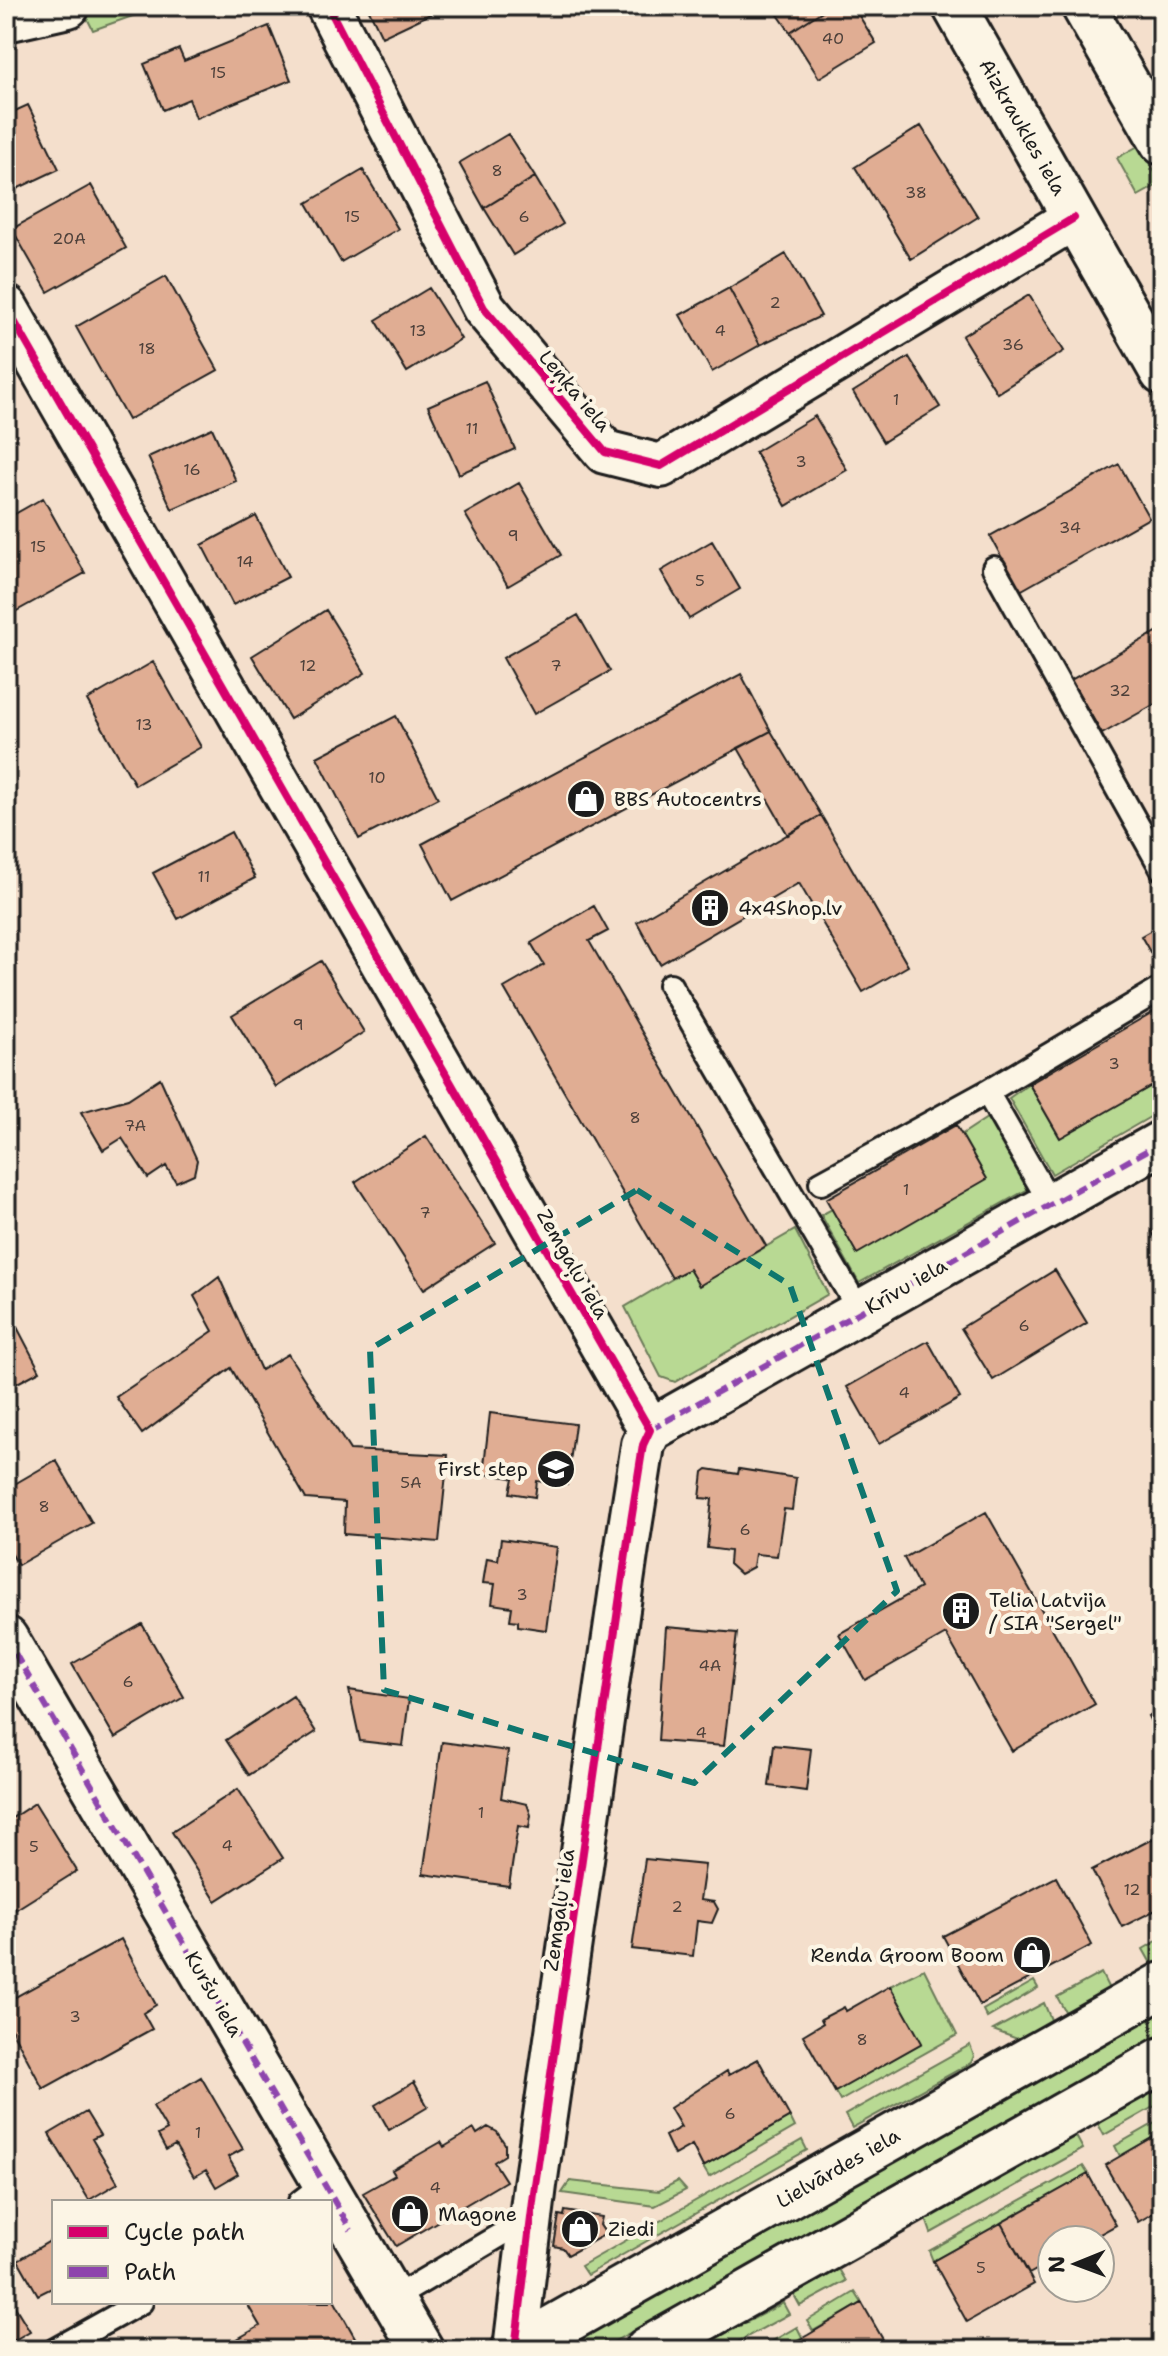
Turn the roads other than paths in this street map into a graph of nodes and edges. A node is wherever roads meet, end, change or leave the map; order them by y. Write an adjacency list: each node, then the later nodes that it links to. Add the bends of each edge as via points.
1 (68, 6): 5 (street)
2 (328, 6): 7 (street, Leņķa iela, via 484,308 605,452 661,466)
3 (954, 6): 7 (street, Aizkraukles iela)
4 (1083, 6): 6 (street)
5 (6, 20)
6 (1162, 143)
7 (1074, 218): 9 (street, Aizkraukles iela)
8 (6, 307): 19 (street, Zemgaļu iela)
9 (1162, 373)
10 (994, 568): 11 (lane)
11 (1162, 869)
12 (670, 985): 18 (lane)
13 (1162, 988): 14 (lane)
14 (987, 1092): 16 (lane); 17 (lane)
15 (1162, 1142): 17 (street, Krīvu iela)
16 (821, 1183)
17 (1051, 1204): 18 (street, Krīvu iela)
18 (860, 1312): 19 (street, Krīvu iela)
19 (650, 1430): 24 (street, Zemgaļu iela, via 628,1540)
20 (6, 1638): 23 (street, Kuršu iela)
21 (1162, 1985): 30 (main road, Lielvārdes iela)
22 (1162, 2060): 31 (main road)
23 (312, 2193)
24 (531, 2217): 26 (lane); 30 (street, Zemgaļu iela)
25 (332, 2220): 26 (street, Kuršu iela)
26 (392, 2299): 29 (street, Kuršu iela)
27 (137, 2304): 28 (lane)
28 (55, 2350)
29 (422, 2350)
30 (515, 2350)
31 (647, 2350)

